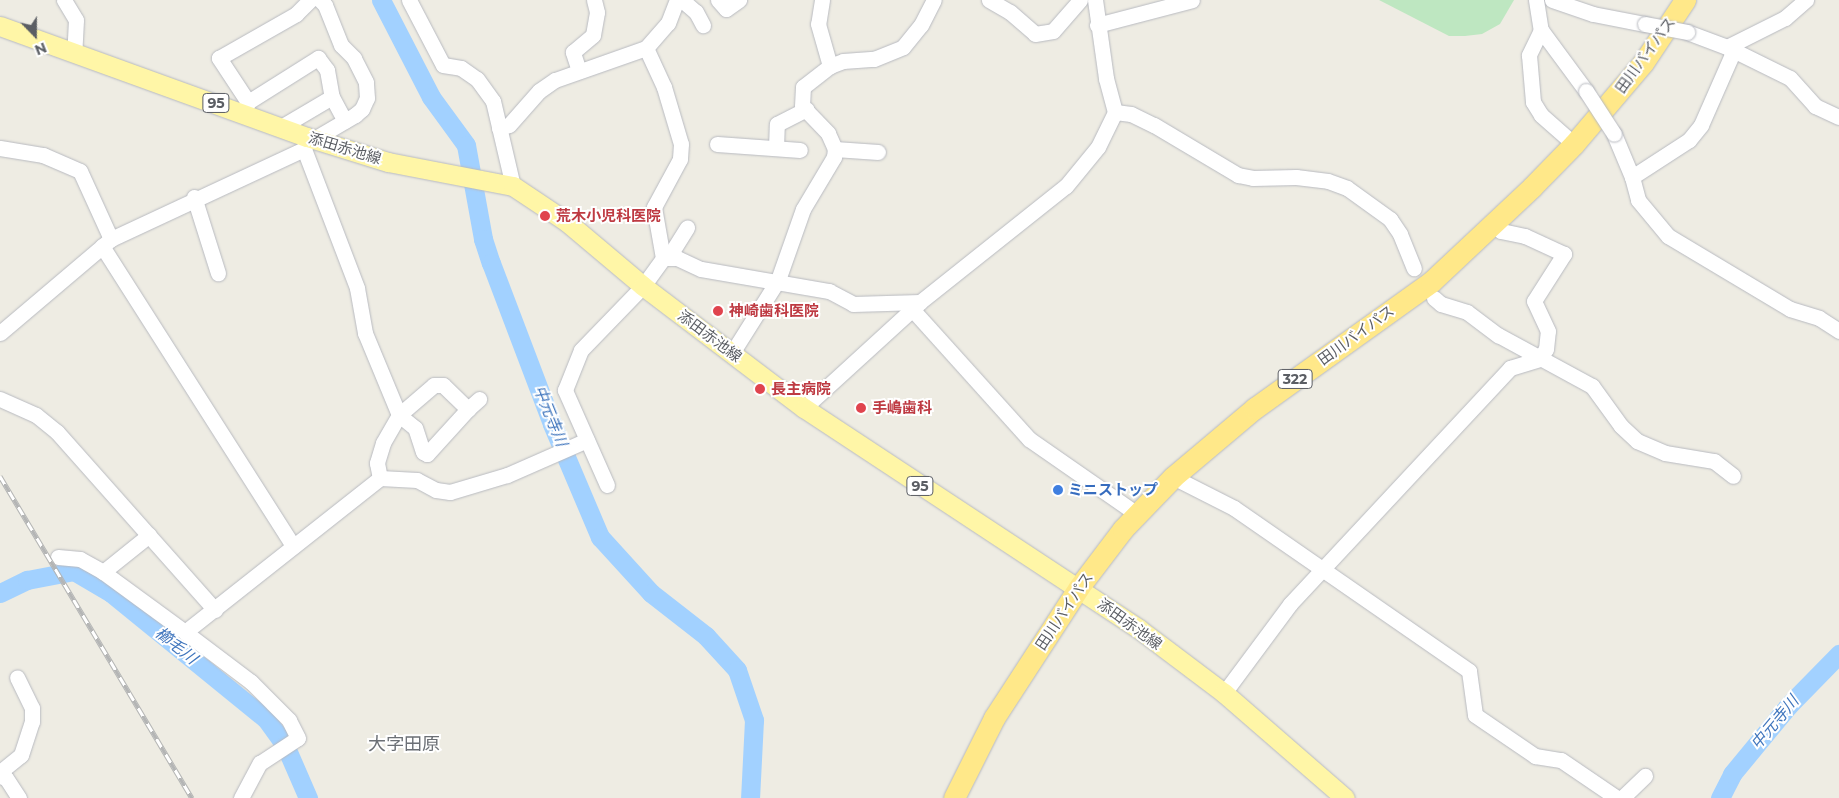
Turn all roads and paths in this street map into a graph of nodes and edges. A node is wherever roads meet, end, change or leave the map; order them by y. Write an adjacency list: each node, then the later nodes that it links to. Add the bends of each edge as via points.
1 (64, 0): 26 (street, via 76,20)
2 (310, 0): 30 (street, via 296,14 219,58)
3 (320, 0): 34 (street, via 341,45 354,58 366,82 367,98 362,109)
4 (409, 0): 36 (street, via 443,65 461,68 493,101)
5 (594, 0): 28 (street, via 597,12 593,35 574,52)
6 (678, 0): 24 (street, via 668,23)
7 (682, 0): 20 (street, via 696,12)
8 (718, 0): 9 (street, via 726,9)
9 (739, 0)
10 (822, 0): 27 (street, via 818,24)
11 (934, 0): 27 (street, via 921,25 903,46 874,59 843,61)
12 (989, 0): 13 (street, via 1010,12 1035,34 1045,34 1053,31)
13 (1080, 0)
14 (1095, 0): 21 (street)
15 (1192, 0): 21 (street)
16 (1536, 0): 23 (street)
17 (1552, 0): 25 (street, bridge, via 1593,14 1687,32)
18 (1684, 0): 39 (highway, 田川バイパス / 322, via 1643,62)
19 (1806, 0): 25 (street, via 1785,18)
20 (703, 25)
21 (1097, 25): 32 (street)
22 (0, 26): 26 (main road, 添田赤池線 / 95)
23 (1541, 30): 39 (street, via 1529,55 1533,102 1541,115); 45 (street, bridge, via 1614,134)
24 (646, 48): 28 (street); 51 (street, via 664,87 681,144 680,159 654,207)
25 (1731, 48): 33 (street, via 1790,78 1815,106); 45 (street, via 1695,132 1675,152)
26 (74, 53): 30 (main road, 添田赤池線 / 95)
27 (830, 66): 31 (street, via 803,87 800,96)
28 (579, 71): 36 (street, via 540,91 509,124)
29 (332, 97): 30 (street, via 327,70 318,58); 34 (street); 35 (street)
30 (246, 108): 35 (main road, 添田赤池線 / 95)
31 (806, 109): 41 (street, via 777,124); 42 (street, via 828,133)
32 (1115, 112): 52 (street, via 1131,114 1154,125 1238,175 1253,178 1296,176 1347,188 1390,219); 57 (street, via 1098,147 1066,186)
33 (1839, 117)
34 (345, 121): 37 (street)
35 (281, 127): 37 (main road, 添田赤池線 / 95)
36 (499, 128): 46 (street)
37 (308, 141): 46 (main road, 添田赤池線 / 95, via 388,162 492,179); 47 (street); 64 (street, via 357,288 365,334)
38 (717, 144): 41 (street)
39 (1574, 144): 48 (highway, 田川バイパス / 322)
40 (0, 148): 50 (street, via 43,155 80,171)
41 (776, 148): 43 (street)
42 (835, 149): 44 (street); 54 (street, via 834,157 803,209)
43 (800, 150)
44 (878, 152)
45 (1632, 176): 58 (street, via 1638,200 1668,236 1790,309 1819,318)
46 (513, 186): 55 (main road, 添田赤池線 / 95, via 567,222)
47 (194, 197): 50 (street); 53 (street)
48 (1493, 223): 61 (street, via 1501,231 1525,236 1564,254 1534,301 1548,331 1546,349); 68 (highway, 田川バイパス / 322, via 1431,282 1255,408)
49 (687, 228): 51 (street)
50 (106, 242): 59 (street); 72 (street)
51 (666, 258): 54 (street, via 677,258 701,268); 55 (street)
52 (1414, 268)
53 (218, 273)
54 (778, 280): 57 (street, via 829,291 853,304); 60 (street)
55 (643, 286): 60 (main road, 添田赤池線 / 95); 65 (street, via 581,350 565,390)
56 (1434, 298): 61 (street, via 1467,312 1498,336)
57 (916, 305): 63 (street); 70 (street, via 1029,439)
58 (1839, 331)
59 (0, 333)
60 (732, 353): 63 (main road, 添田赤池線 / 95)
61 (1539, 359): 66 (street, via 1592,386 1621,426 1637,441 1665,453 1714,461); 74 (street, via 1510,368)
62 (0, 399): 71 (street, via 36,415 57,432)
63 (804, 408): 76 (main road, 添田赤池線 / 95)
64 (399, 415): 64 (street, via 434,385 443,385 474,404 427,454 423,452 415,428); 67 (street, via 383,443 377,463)
65 (587, 440): 67 (street, via 507,475 450,492 436,490 417,480); 69 (street)
66 (1733, 476)
67 (380, 478): 72 (street)
68 (1173, 478): 70 (highway, 田川バイパス / 322); 74 (street, via 1234,508)
69 (607, 485)
70 (1137, 514): 76 (highway, 田川バイパス / 322)
71 (149, 535): 75 (street); 77 (street)
72 (293, 546): 77 (street)
73 (58, 557): 75 (street, via 80,559)
74 (1324, 569): 80 (street, via 1290,604); 88 (street, via 1469,671 1475,715 1535,756 1561,760)
75 (103, 572): 78 (street)
76 (1079, 587): 80 (main road, 添田赤池線 / 95); 86 (highway, 田川バイパス / 322, via 994,718)
77 (215, 610): 78 (street)
78 (185, 632): 85 (street, via 251,682 289,720 298,738 260,763)
79 (17, 677): 81 (street, via 32,708 32,722 21,755)
80 (1224, 693): 87 (main road, 添田赤池線 / 95)
81 (0, 772)
82 (0, 776): 84 (street, via 6,778)
83 (1645, 776): 89 (street)
84 (20, 798)
85 (241, 798)
86 (954, 798)
87 (1345, 798)
88 (1617, 798)
89 (1622, 798)

